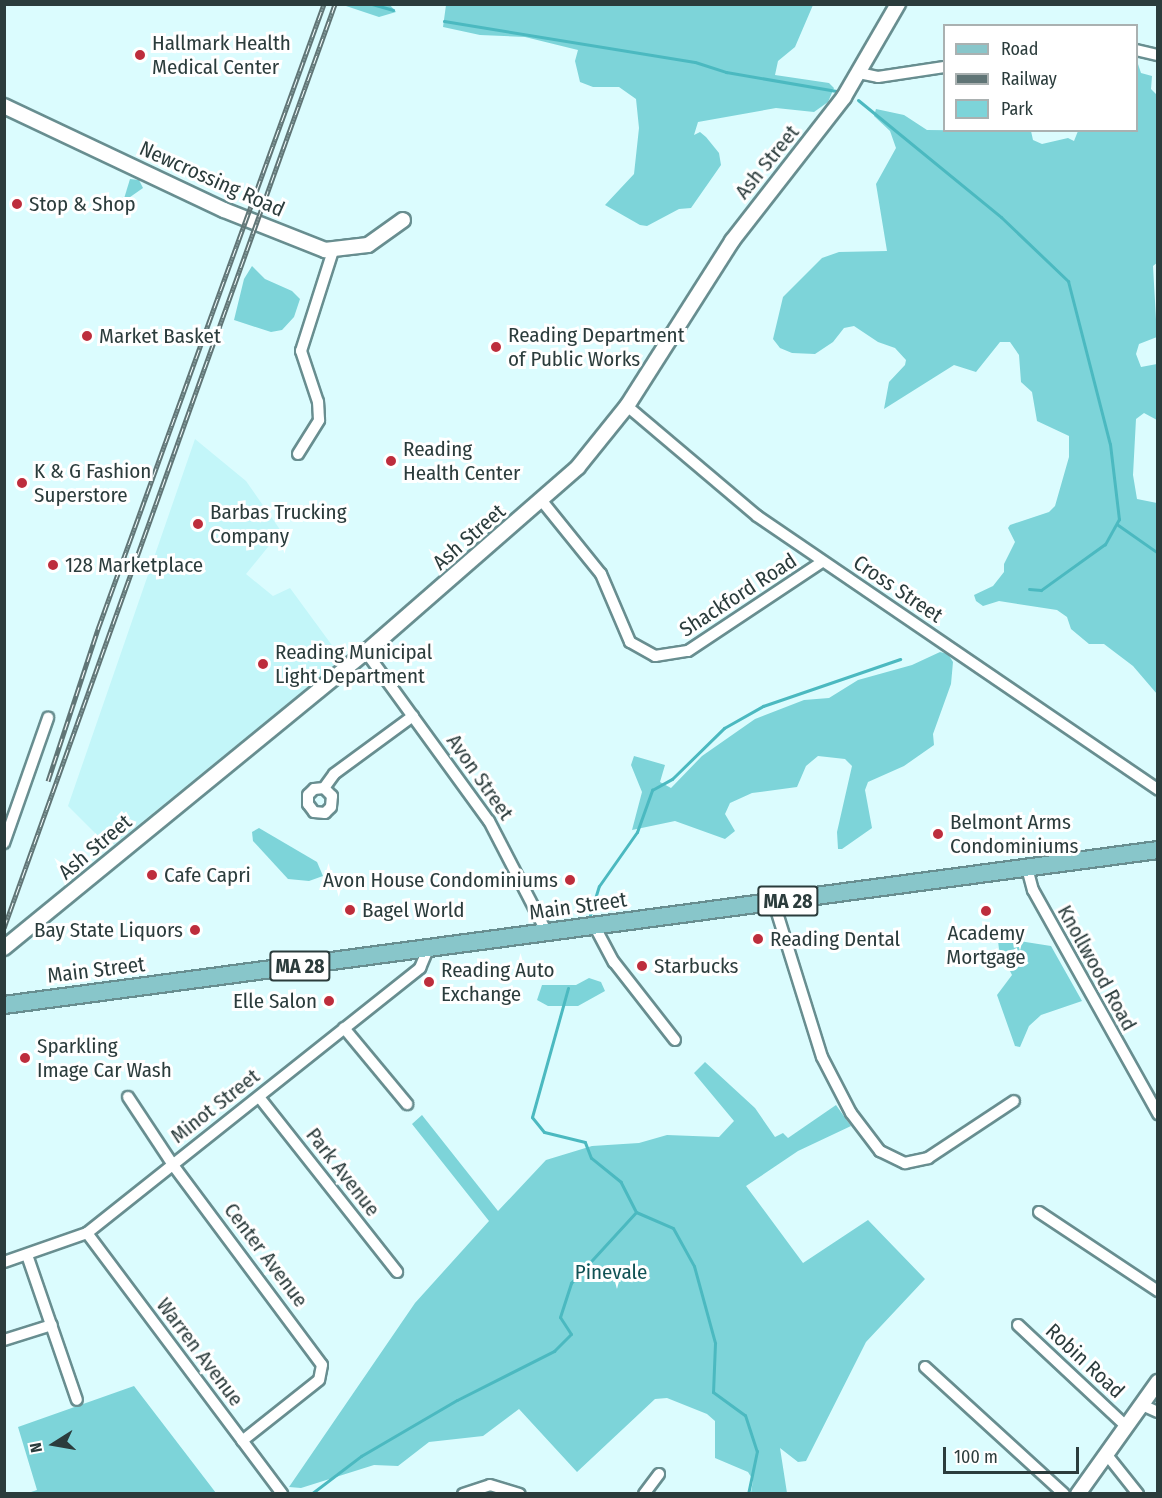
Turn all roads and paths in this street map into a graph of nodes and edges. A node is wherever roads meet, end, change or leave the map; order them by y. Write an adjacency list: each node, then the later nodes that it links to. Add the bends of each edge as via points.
1 (898, 4): 5 (street, Ash Street)
2 (1138, 50): 3 (street)
3 (1158, 55)
4 (943, 68): 5 (street, via 878,77)
5 (859, 73): 9 (street, Ash Street, via 732,241)
6 (4, 106): 8 (street, Newcrossing Road, via 224,210)
7 (403, 220): 8 (street, via 372,243)
8 (333, 251): 10 (street, via 301,351 318,402 319,420)
9 (627, 406): 11 (street, Ash Street, via 590,455); 12 (street, Cross Street, via 757,516)
10 (298, 454)
11 (542, 501): 12 (street, Shackford Road, via 601,574 630,642 661,657 688,651); 13 (street, Ash Street)
12 (822, 562): 17 (street, Cross Street)
13 (366, 652): 14 (street, Avon Street); 24 (street, Ash Street)
14 (413, 716): 16 (street, via 386,739 347,763); 23 (street, Avon Street, via 489,821)
15 (48, 718): 18 (street)
16 (324, 788)
17 (1158, 790)
18 (4, 843)
19 (1158, 850): 20 (main road, Main Street / MA 28)
20 (1027, 868): 21 (main road, Main Street / MA 28); 33 (street, Knollwood Road, via 1032,891)
21 (774, 903): 22 (main road, Main Street / MA 28); 31 (street, via 822,1057 851,1113 880,1151 900,1162 920,1161)
22 (595, 927): 23 (main road, Main Street / MA 28); 28 (street, via 614,962)
23 (547, 933): 25 (main road, Main Street / MA 28)
24 (4, 948)
25 (428, 949): 26 (main road, Main Street / MA 28); 27 (street, Minot Street, via 420,968)
26 (4, 1005)
27 (344, 1028): 30 (street, Minot Street); 32 (street)
28 (675, 1040)
29 (129, 1097): 34 (street, Center Avenue)
30 (258, 1097): 34 (street, Minot Street); 39 (street, Park Avenue)
31 (1014, 1101)
32 (407, 1104)
33 (1158, 1114)
34 (173, 1165): 36 (street, Minot Street); 50 (street, Center Avenue, via 321,1362 319,1380)
35 (1039, 1212): 40 (street)
36 (87, 1233): 37 (street, Minot Street); 50 (street, Warren Avenue)
37 (27, 1255): 38 (street, Minot Street); 41 (street)
38 (4, 1262)
39 (398, 1272)
40 (1158, 1292)
41 (52, 1325): 43 (street); 46 (street)
42 (1018, 1326): 49 (street, Robin Road)
43 (4, 1340)
44 (925, 1367): 57 (street)
45 (1158, 1382): 47 (street)
46 (77, 1400)
47 (1142, 1405): 48 (street); 49 (street)
48 (1158, 1412)
49 (1126, 1426): 51 (street)
50 (242, 1441): 53 (street, Warren Avenue)
51 (1107, 1455): 58 (street); 59 (street)
52 (659, 1474): 56 (street)
53 (282, 1494)
54 (463, 1494): 55 (street, via 490,1485)
55 (520, 1494)
56 (645, 1494)
57 (1064, 1494)
58 (1078, 1494)
59 (1138, 1494)

